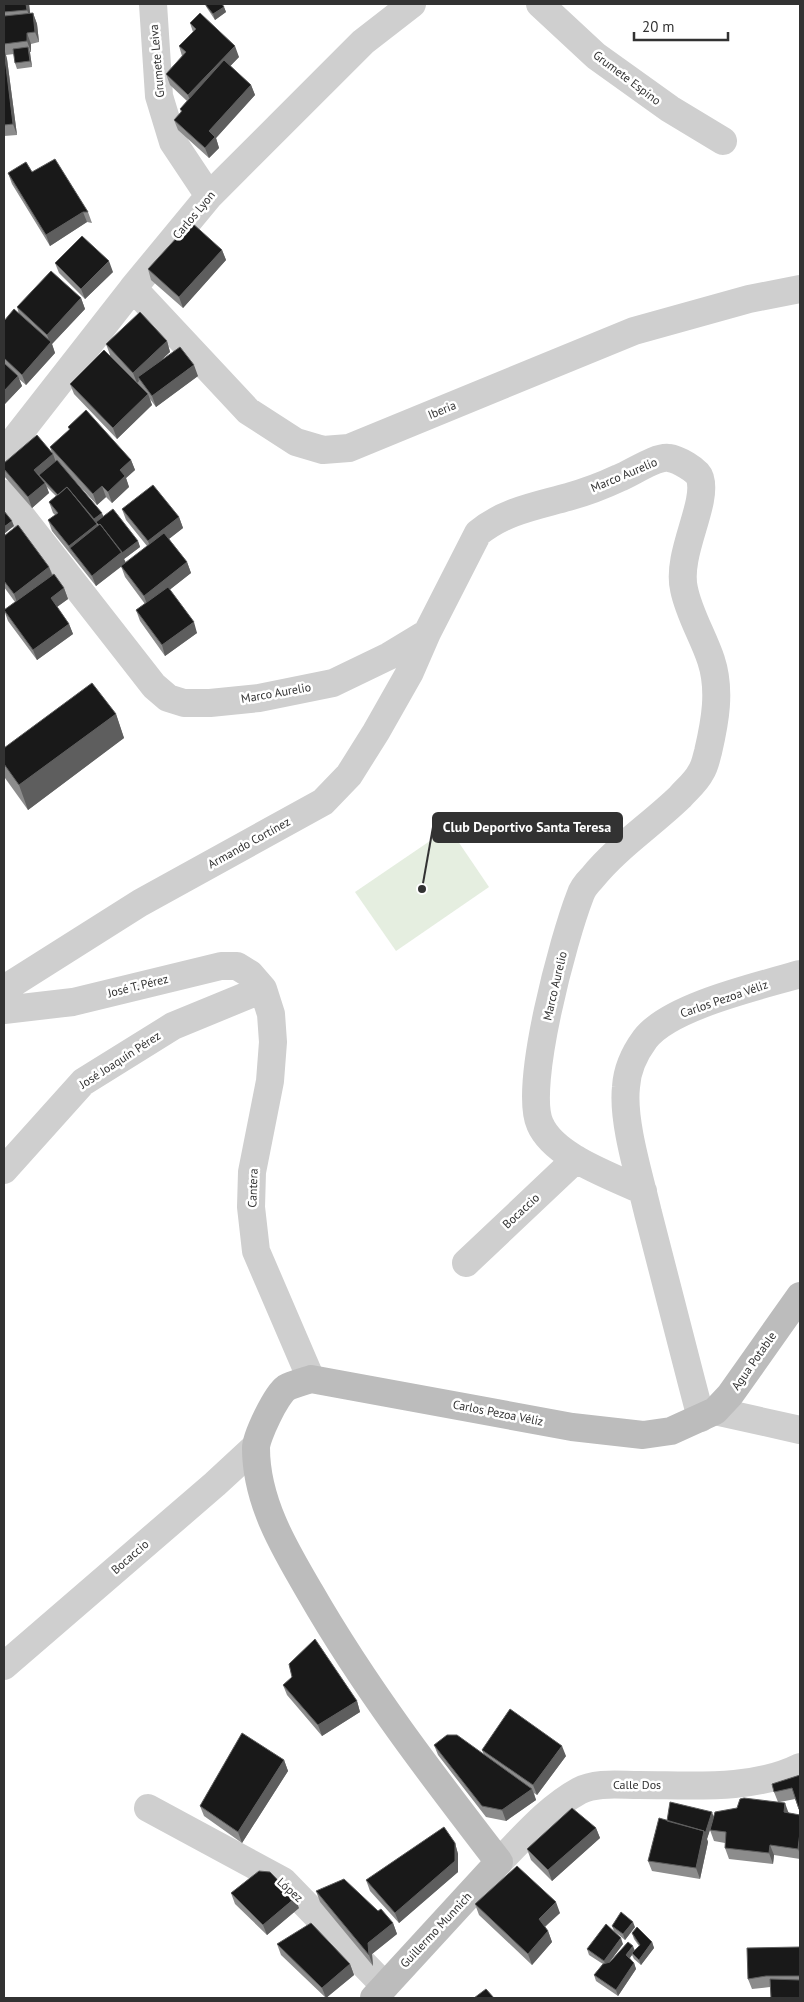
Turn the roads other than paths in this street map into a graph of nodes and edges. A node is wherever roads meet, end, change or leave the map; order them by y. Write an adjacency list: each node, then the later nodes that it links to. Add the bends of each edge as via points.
1 (153, 4): 5 (street, Grumete Leiva, via 159,96 173,142)
2 (412, 4): 5 (street, Carlos Lyon, via 363,42)
3 (540, 4): 4 (street, Grumete Espino, via 596,56 670,109)
4 (723, 141)
5 (209, 196): 6 (street, Carlos Lyon)
6 (133, 288): 7 (street, Iberia, via 248,410 296,442 323,450 349,448 634,331 749,299); 8 (street, Carlos Lyon)
7 (800, 289)
8 (4, 454)
9 (4, 494): 10 (street, Marco Aurelio, via 154,686 176,701 210,703 259,698 333,683)
10 (427, 633): 12 (street, Armando Cortínez, via 410,672 376,732 349,775 324,802 140,903); 15 (street, Marco Aurelio, via 478,533 492,521 594,489 656,460 668,458 697,472 701,489 684,558 683,586 712,664 717,690 715,718 703,770 696,780 592,877 581,893 572,921 538,1063 536,1111 540,1125 551,1140)
11 (800, 974): 17 (street, Carlos Pezoa Véliz, via 686,1010 646,1038 629,1065 625,1089 627,1120)
12 (4, 989)
13 (264, 989): 14 (street, José T. Pérez, via 250,974 236,966 221,966 74,1002); 16 (street, José Joaquín Pérez, via 173,1026 82,1082); 20 (street, Cantera, via 271,1014 273,1042 270,1081 252,1172 251,1207 256,1251)
14 (4, 1010)
15 (576, 1159): 17 (street, Marco Aurelio); 18 (street, Bocaccio)
16 (4, 1170)
17 (643, 1191): 21 (street, Carlos Pezoa Véliz)
18 (466, 1263)
19 (800, 1296): 21 (main road, Agua Potable, via 730,1395)
20 (311, 1379): 21 (main road, Carlos Pezoa Véliz, via 572,1427 642,1435 671,1431); 23 (main road, via 285,1389 267,1416)
21 (708, 1415): 22 (street)
22 (800, 1430)
23 (255, 1447): 24 (street, Bocaccio); 27 (main road, via 261,1488 270,1517 323,1616 401,1733)
24 (4, 1666)
25 (800, 1767): 27 (street, Calle Dos, via 758,1780 709,1785 601,1785 579,1790)
26 (148, 1808): 28 (street, López, via 283,1881)
27 (499, 1862): 28 (main road, Guillermo Munnich)
28 (380, 1992)

